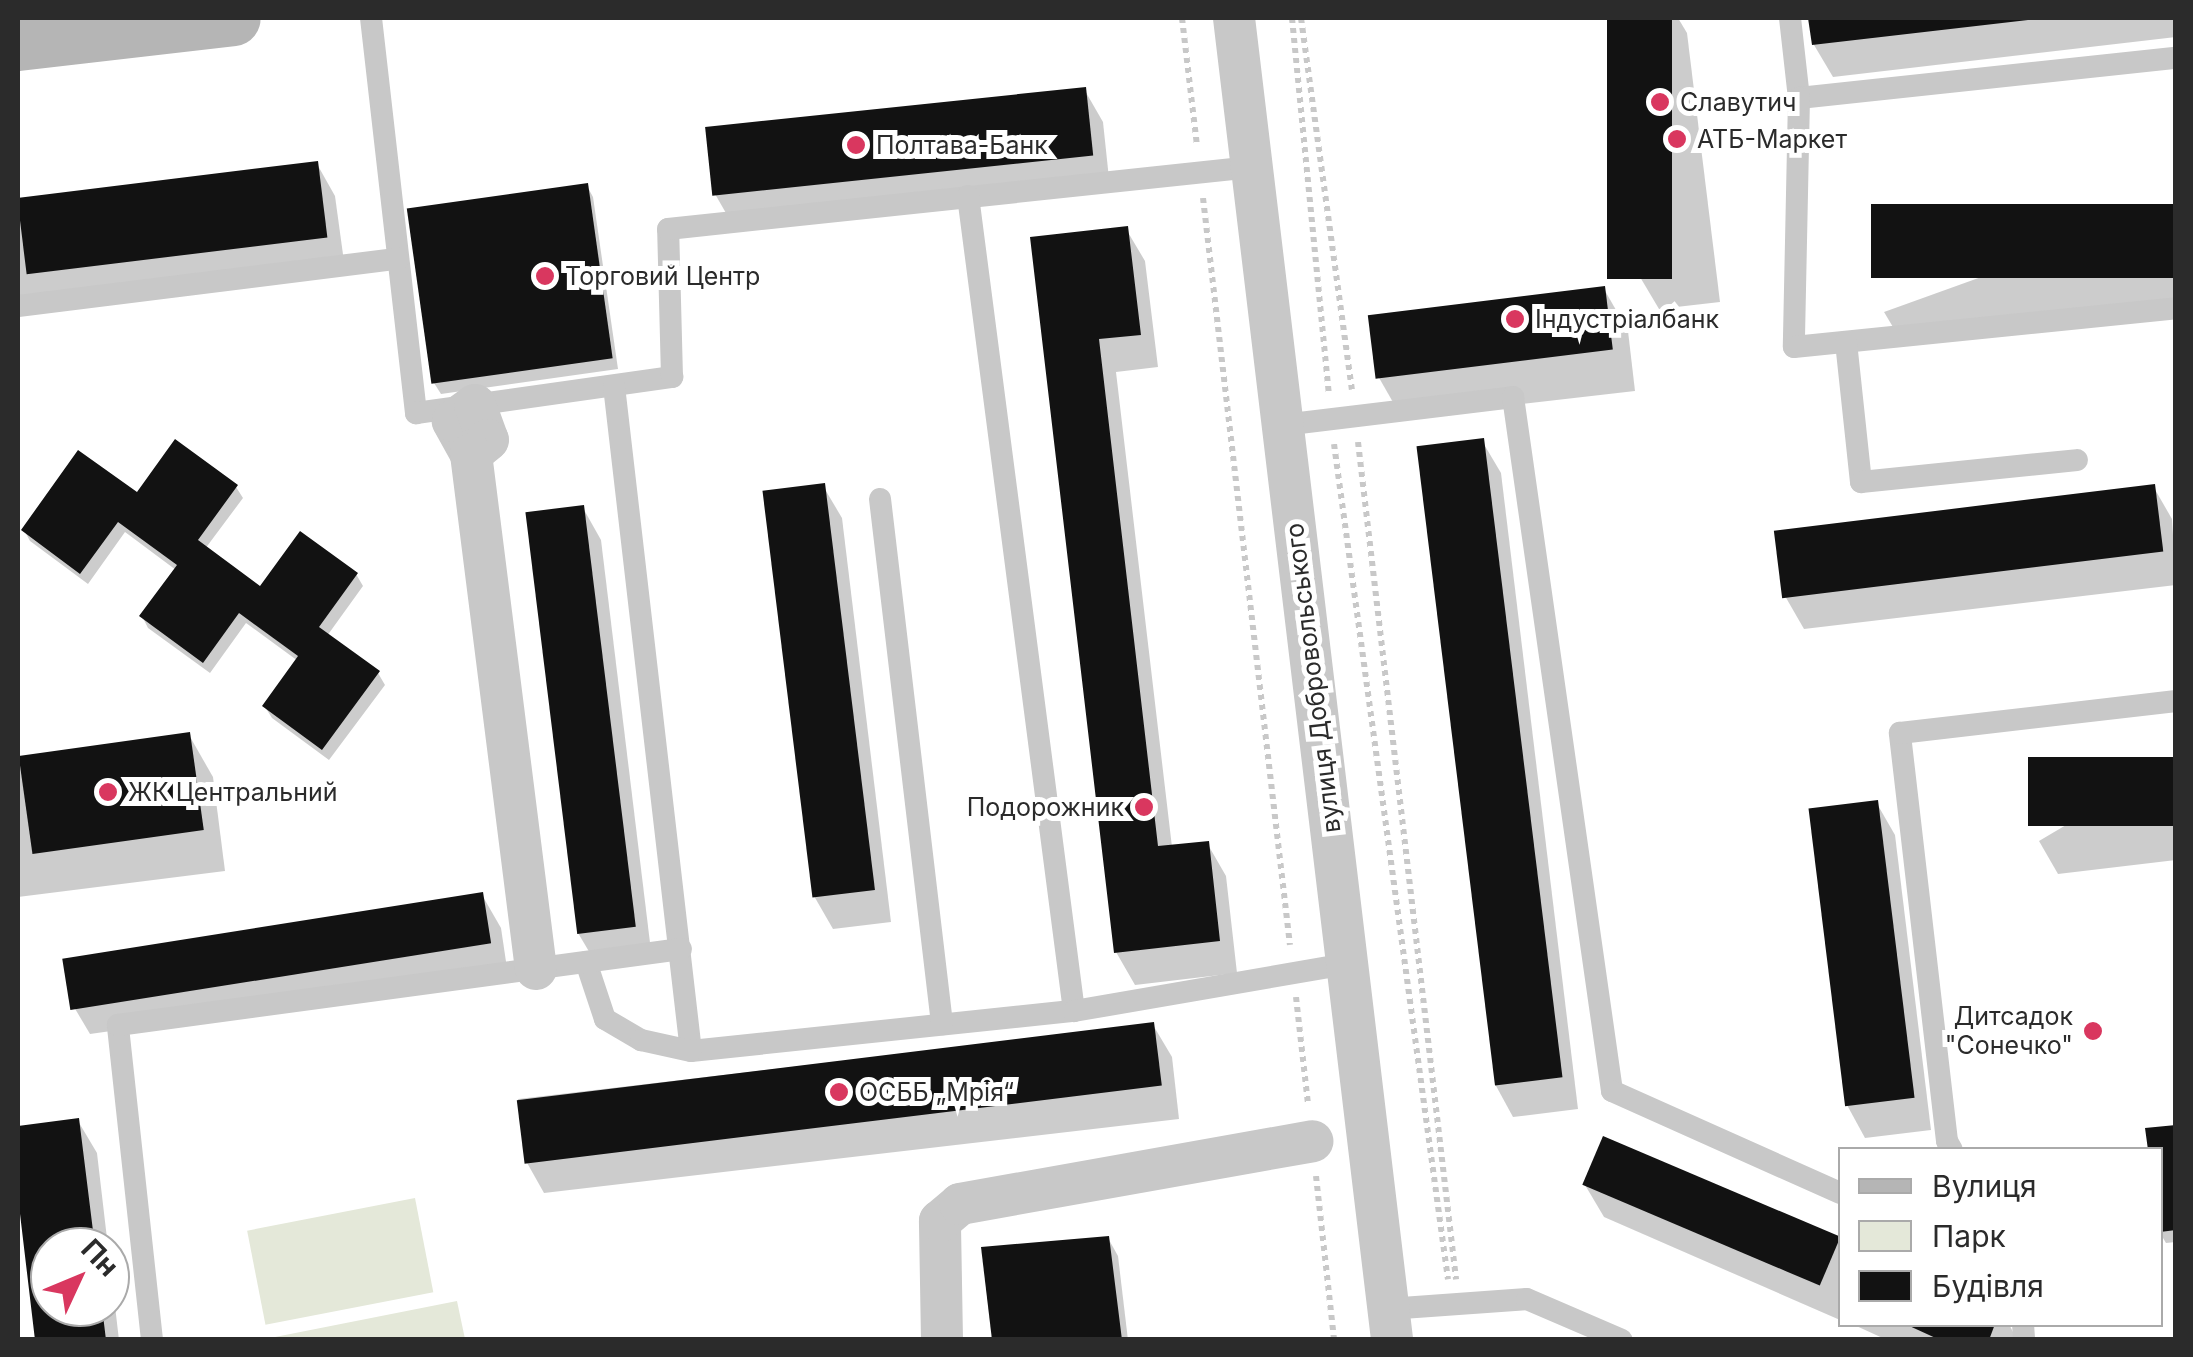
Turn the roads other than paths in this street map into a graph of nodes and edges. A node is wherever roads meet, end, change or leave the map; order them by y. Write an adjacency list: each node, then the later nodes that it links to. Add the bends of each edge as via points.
1 (233, 18): 5 (main road)
2 (371, 18): 10 (lane)
3 (1234, 18): 8 (street, вулиця Добровольського)
4 (1790, 18): 7 (lane)
5 (18, 43)
6 (2176, 58): 7 (lane)
7 (1799, 98): 13 (lane, via 1794,347)
8 (1252, 167): 9 (lane); 16 (street, вулиця Добровольського)
9 (968, 196): 14 (lane, via 668,229 672,376); 24 (lane)
10 (398, 259): 11 (lane); 15 (lane, via 416,413)
11 (18, 306)
12 (2176, 308): 13 (lane)
13 (1846, 342): 17 (lane, via 1861,482)
14 (614, 386): 15 (lane); 20 (lane)
15 (475, 405): 23 (street, via 488,440 471,454)
16 (1283, 425): 22 (street, вулиця Добровольського); 29 (lane, via 1513,397 1612,1091)
17 (2077, 460)
18 (880, 499): 25 (lane)
19 (2176, 702): 28 (lane, via 1900,733)
20 (682, 949): 21 (lane); 26 (lane)
21 (586, 962): 23 (lane); 26 (lane, via 606,1019 641,1040)
22 (1347, 964): 24 (lane); 30 (street, вулиця Добровольського)
23 (536, 969): 31 (lane, via 118,1025)
24 (1074, 1011): 25 (lane)
25 (942, 1024): 26 (lane)
26 (691, 1052)
27 (1312, 1141): 32 (street, via 960,1204 940,1221)
28 (1951, 1147)
29 (1838, 1192)
30 (1390, 1324): 33 (lane, via 1455,1304 1527,1299)
31 (152, 1340)
32 (942, 1340)
33 (1622, 1340)

